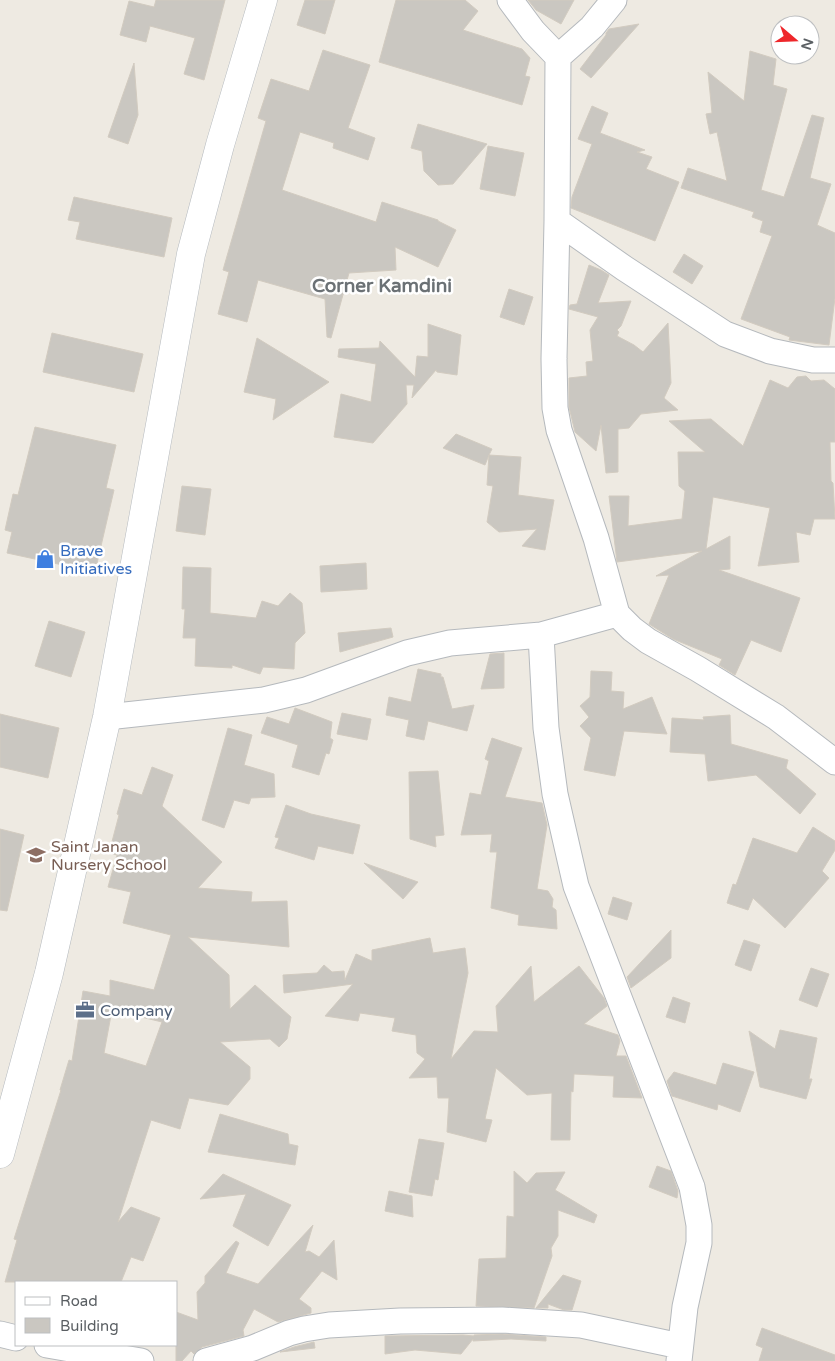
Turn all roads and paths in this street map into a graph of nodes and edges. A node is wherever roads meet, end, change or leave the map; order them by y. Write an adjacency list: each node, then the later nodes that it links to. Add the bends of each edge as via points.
1 (263, 0): 9 (street, via 191,254)
2 (510, 0): 4 (street)
3 (614, 0): 4 (street, via 592,27)
4 (558, 57): 5 (street)
5 (557, 221): 6 (street, via 725,334 770,351 813,360); 7 (street, via 555,408 559,430 596,538)
6 (835, 360)
7 (617, 614): 8 (street); 10 (street, via 648,641 776,717)
8 (541, 635): 9 (street, via 450,642 407,653 306,690 264,700); 15 (street, via 546,728 555,794 576,886 694,1196 699,1243 685,1307)
9 (107, 717): 11 (street, via 49,973)
10 (835, 762)
11 (0, 1154)
12 (0, 1334): 13 (street)
13 (15, 1338)
14 (53, 1346): 16 (street)
15 (680, 1354): 17 (street, via 590,1327 502,1320 400,1321 304,1329)
16 (141, 1361)
17 (206, 1361)

